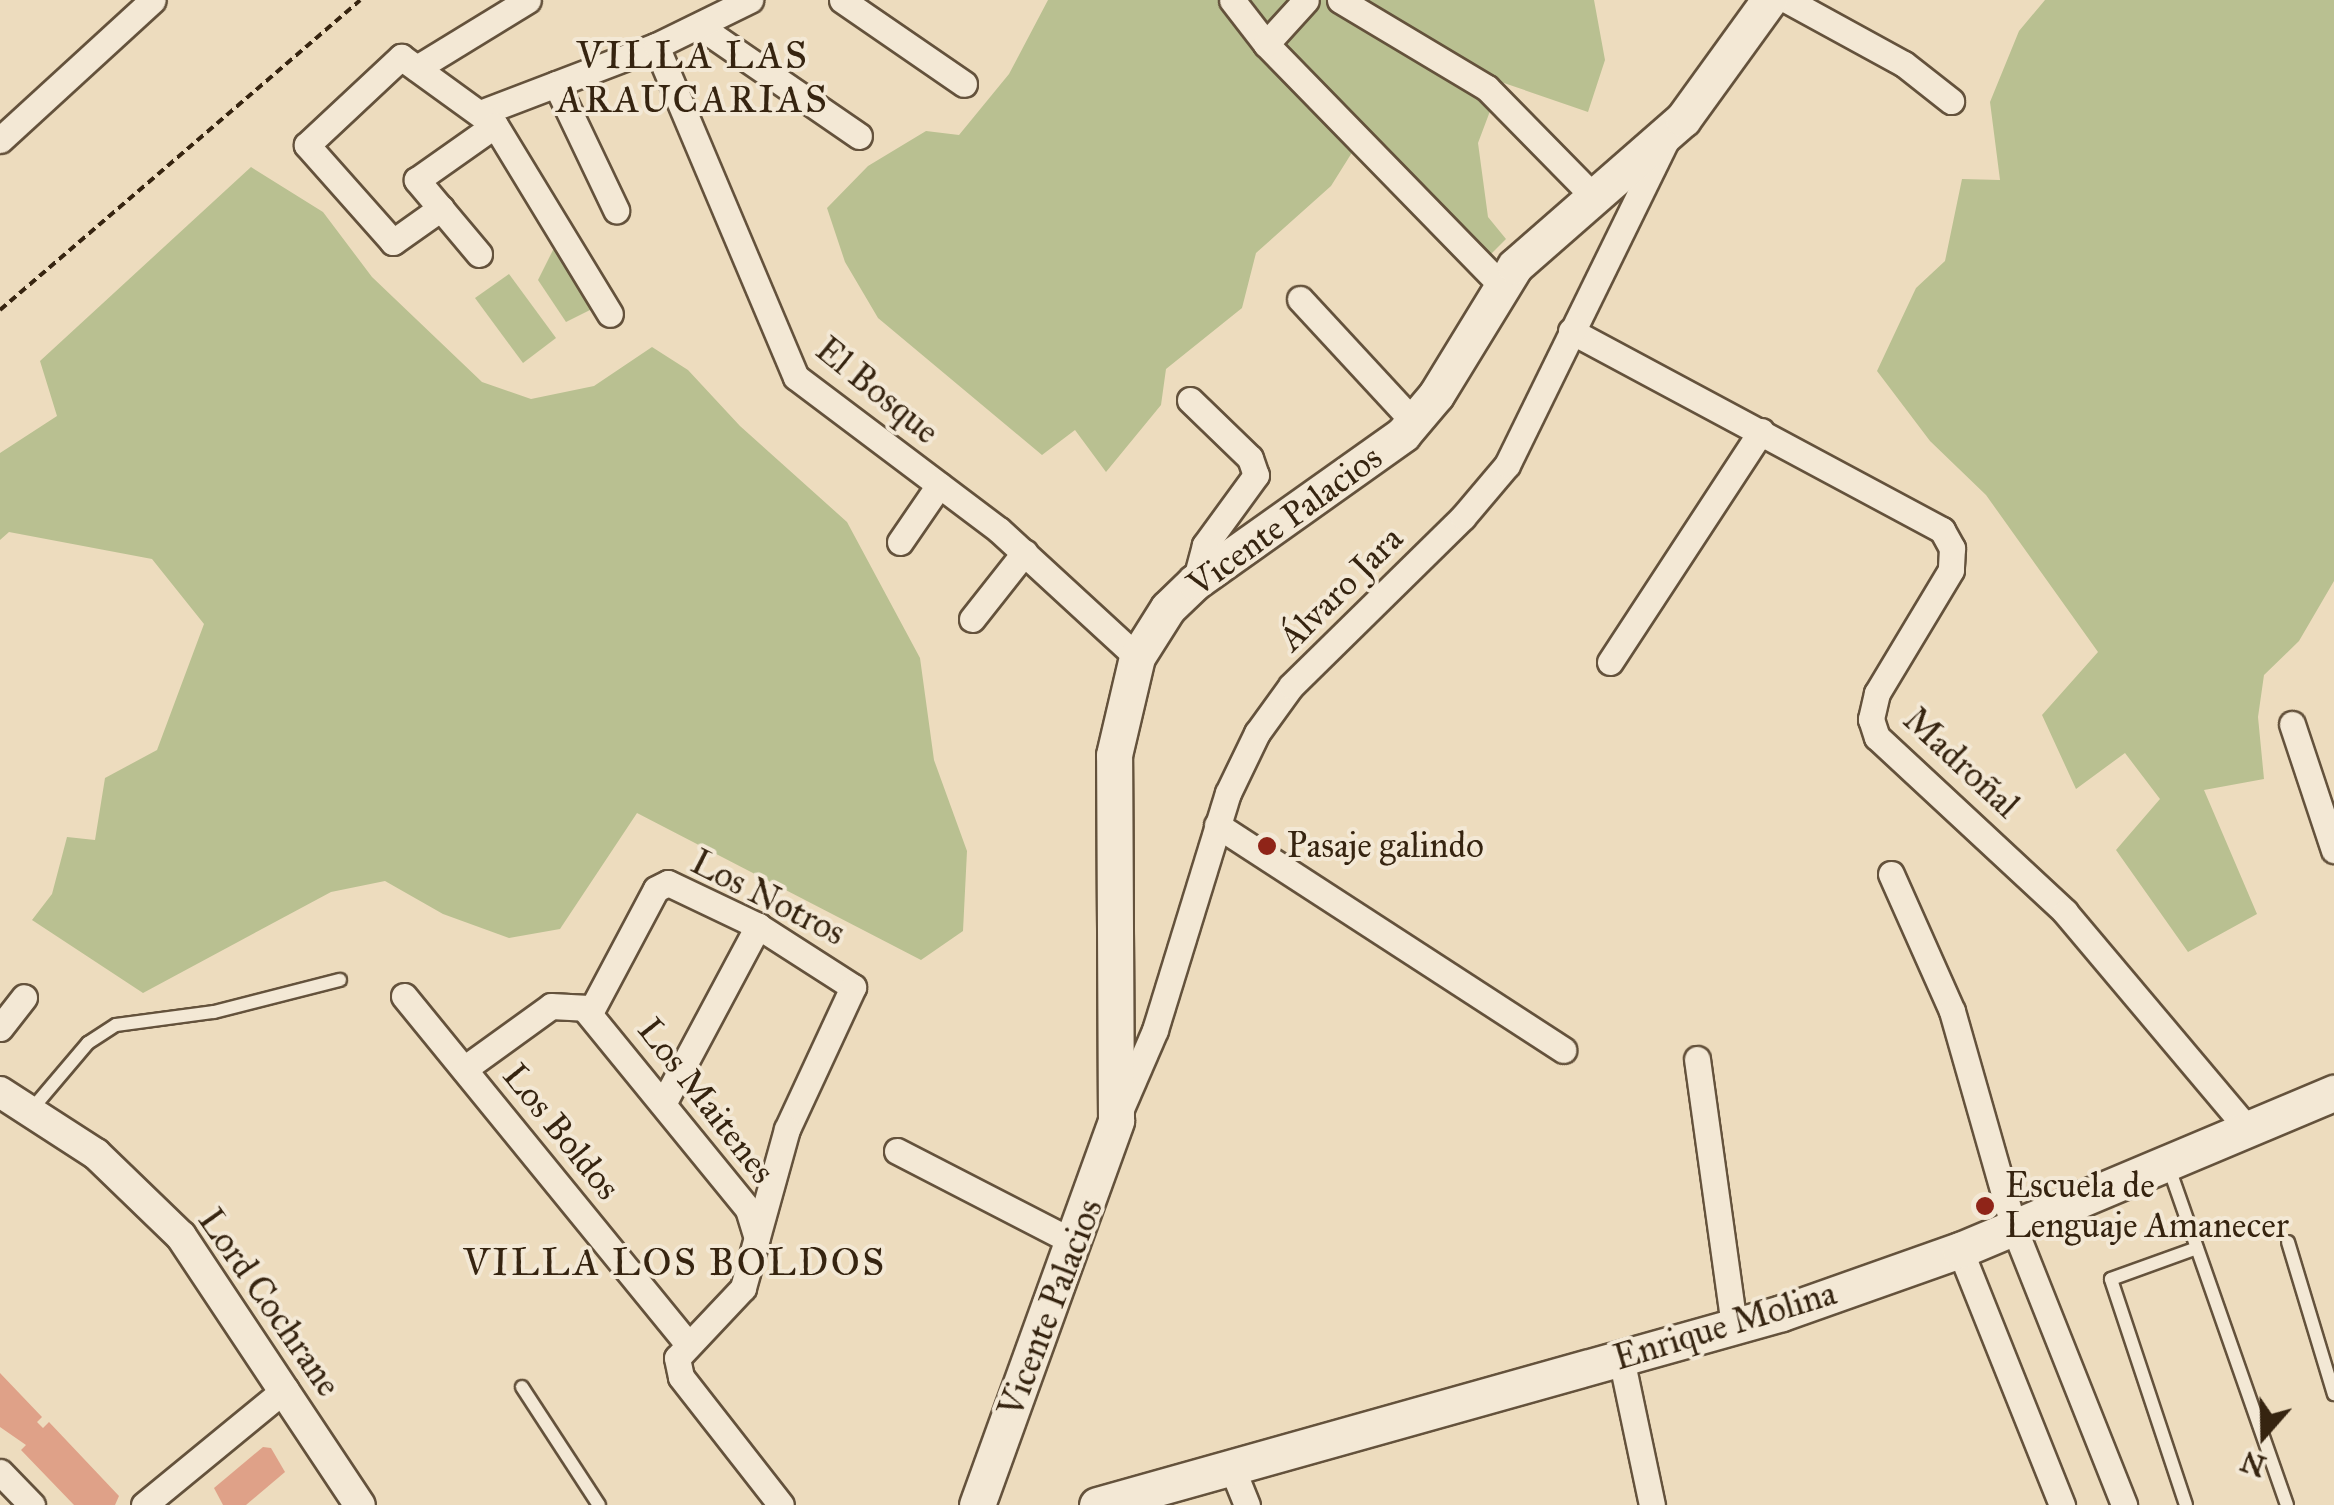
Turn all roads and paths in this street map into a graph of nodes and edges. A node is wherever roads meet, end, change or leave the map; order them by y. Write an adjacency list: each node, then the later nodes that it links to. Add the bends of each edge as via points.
1 (153, 0): 21 (street)
2 (360, 0): 28 (path)
3 (528, 0): 14 (street)
4 (750, 0): 11 (street)
5 (842, 0): 16 (street)
6 (1232, 0): 12 (street)
7 (1306, 0): 12 (street)
8 (1340, 0): 22 (street, via 1486,88)
9 (1769, 0): 19 (main road, Vicente Palacios)
10 (1787, 0): 17 (street, via 1904,64)
11 (699, 26): 13 (street); 20 (street)
12 (1266, 44): 26 (street)
13 (656, 46): 15 (street); 34 (street, El Bosque, via 787,365)
14 (409, 62): 18 (street); 23 (street, via 307,144 392,242)
15 (556, 84): 18 (street); 24 (street)
16 (964, 84)
17 (1951, 100)
18 (489, 118): 23 (street, via 417,180); 29 (street)
19 (1670, 133): 22 (main road, Vicente Palacios); 30 (street, Álvaro Jara)
20 (858, 136)
21 (0, 140)
22 (1593, 196): 26 (main road, Vicente Palacios, via 1533,247)
23 (441, 208): 25 (street)
24 (616, 210)
25 (479, 254)
26 (1501, 285): 32 (main road, Vicente Palacios)
27 (1300, 299): 32 (street)
28 (0, 310)
29 (610, 314)
30 (1572, 331): 33 (street, Madroñal); 42 (street, Álvaro Jara, via 1500,474 1273,708 1241,762)
31 (1190, 400): 37 (street, via 1250,458 1256,475 1204,545)
32 (1414, 422): 37 (main road, Vicente Palacios, via 1381,454)
33 (1762, 431): 40 (street); 59 (street, Madroñal, via 1942,530 1952,548 1951,570 1877,693 1871,718 1877,737 2066,912)
34 (939, 485): 35 (street); 36 (street, El Bosque)
35 (900, 542)
36 (1025, 552): 38 (street); 39 (street, El Bosque)
37 (1195, 582): 39 (main road, Vicente Palacios, via 1168,608)
38 (972, 619)
39 (1137, 657): 58 (main road, Vicente Palacios, via 1114,755)
40 (1610, 662)
41 (2292, 724): 43 (street)
42 (1217, 824): 51 (street); 58 (street, Álvaro Jara, via 1155,1030)
43 (2334, 850)
44 (1891, 874): 62 (street, via 1952,1012)
45 (758, 926): 49 (street, Los Notros, via 663,884); 56 (street); 63 (street, Los Notros, via 846,977 854,994 787,1129)
46 (340, 980): 57 (lane, via 214,1012 116,1025 88,1043)
47 (404, 996): 53 (street, Los Boldos)
48 (24, 998): 50 (street)
49 (590, 1013): 53 (street, via 577,1004 551,1006); 56 (street, Los Maitenes)
50 (0, 1028)
51 (1562, 1050)
52 (1697, 1059): 68 (street)
53 (464, 1069): 69 (street, Los Boldos)
54 (0, 1092): 57 (street, Lord Cochrane)
55 (2334, 1093): 59 (main road, Enrique Molina)
56 (664, 1102): 63 (street, Los Maitenes, via 748,1209)
57 (32, 1110): 72 (street, Lord Cochrane, via 155,1207 206,1268)
58 (1116, 1120): 65 (main road, Vicente Palacios)
59 (2244, 1126): 61 (main road, Enrique Molina)
60 (897, 1151): 65 (street)
61 (2167, 1160): 62 (main road, Enrique Molina); 66 (lane)
62 (2014, 1228): 67 (main road, Enrique Molina); 86 (street)
63 (757, 1238): 69 (street, Los Notros, via 736,1300)
64 (2288, 1242): 73 (lane)
65 (1075, 1243): 81 (main road, Vicente Palacios)
66 (2198, 1248): 87 (lane, via 2112,1279); 88 (lane)
67 (1960, 1250): 68 (main road, Enrique Molina); 85 (street)
68 (1734, 1326): 70 (main road, Enrique Molina)
69 (687, 1343): 80 (street, via 677,1358 680,1377)
70 (1621, 1358): 74 (main road, Enrique Molina); 84 (street)
71 (522, 1387): 79 (lane)
72 (285, 1388): 77 (street); 78 (street, Lord Cochrane)
73 (2334, 1394)
74 (1232, 1468): 82 (main road, Enrique Molina); 83 (street)
75 (0, 1472): 76 (street)
76 (32, 1505)
77 (144, 1505)
78 (360, 1505)
79 (598, 1505)
80 (782, 1505)
81 (977, 1505)
82 (1098, 1505)
83 (1247, 1505)
84 (1652, 1505)
85 (2062, 1505)
86 (2124, 1505)
87 (2186, 1505)
88 (2287, 1505)

